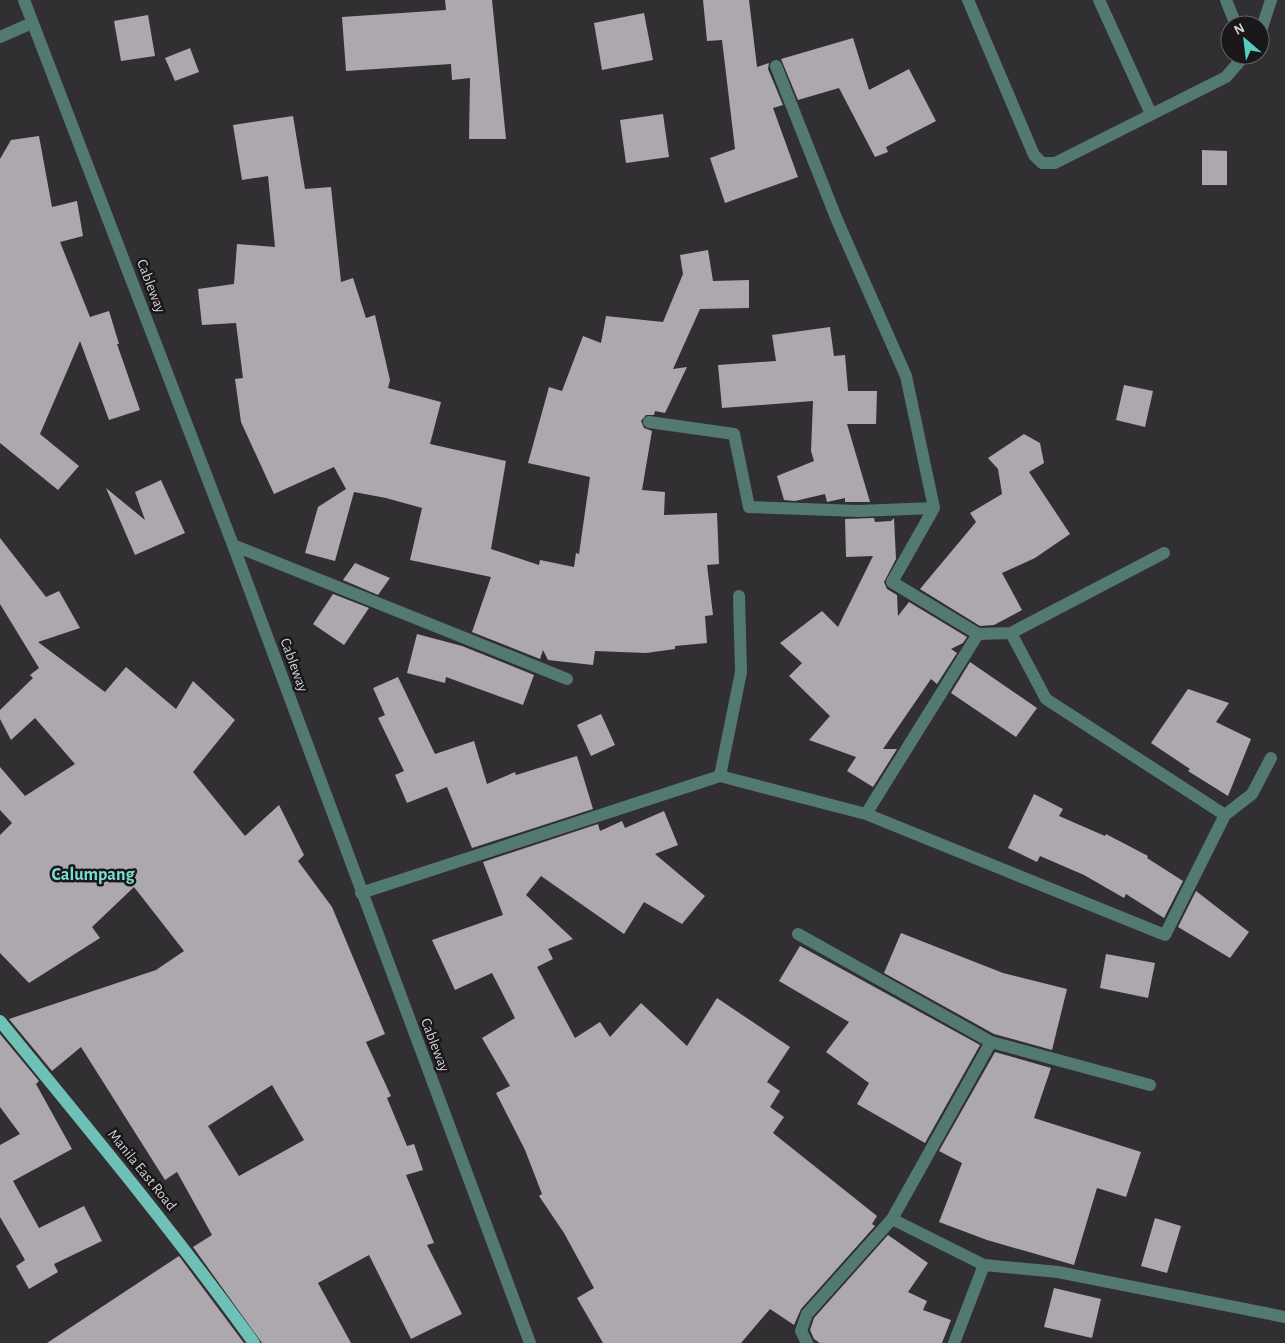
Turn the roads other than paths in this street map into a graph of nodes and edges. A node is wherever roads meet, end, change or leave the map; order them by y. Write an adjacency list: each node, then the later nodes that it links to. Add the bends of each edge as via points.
1 (24, 0): 8 (street, Cableway)
2 (968, 0): 12 (street, via 1034,155 1042,163 1054,163)
3 (1099, 0): 12 (street)
4 (1226, 0): 6 (street)
5 (1271, 0): 7 (street)
6 (1232, 15)
7 (1266, 15)
8 (32, 23): 9 (street); 15 (street, Cableway)
9 (0, 37)
10 (1236, 65): 12 (street, via 1226,76)
11 (776, 66): 14 (street, via 837,220 906,376)
12 (1151, 114)
13 (649, 422): 14 (street, via 734,434 749,507 858,511)
14 (934, 508): 19 (street, via 892,582)
15 (233, 545): 20 (street); 25 (street, Cableway)
16 (1164, 553): 18 (street)
17 (739, 596): 22 (street, via 741,672)
18 (1011, 633): 19 (street); 24 (street, via 1046,699)
19 (978, 634): 23 (street)
20 (567, 679)
21 (1271, 758): 24 (street, via 1252,794)
22 (720, 776): 23 (street); 25 (street)
23 (866, 814): 24 (street, via 1165,935)
24 (1225, 815)
25 (361, 893): 34 (street, Cableway)
26 (798, 934): 28 (street)
27 (0, 1021): 33 (main road, Manila East Road, via 198,1265)
28 (991, 1042): 29 (street); 30 (street)
29 (1150, 1085)
30 (892, 1219): 31 (street); 35 (street, via 807,1314 802,1331)
31 (984, 1265): 32 (street, via 1058,1272); 36 (street)
32 (1285, 1318)
33 (254, 1343)
34 (530, 1343)
35 (807, 1343)
36 (954, 1343)

